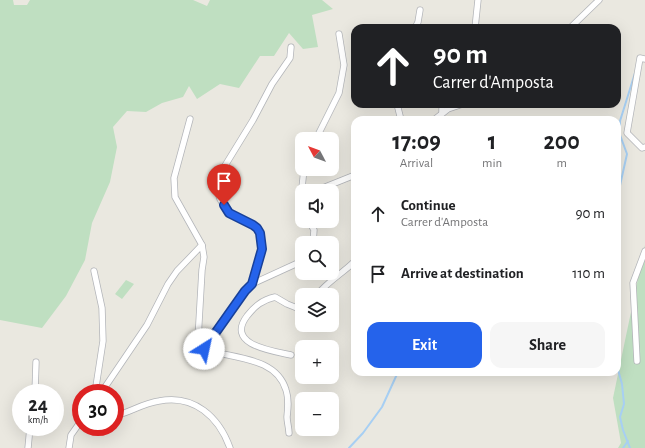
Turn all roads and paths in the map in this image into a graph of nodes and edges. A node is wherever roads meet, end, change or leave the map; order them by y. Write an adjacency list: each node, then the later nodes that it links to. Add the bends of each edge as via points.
1 (478, 0): 5 (street)
2 (599, 0): 6 (street)
3 (420, 10): 4 (street)
4 (417, 24)
5 (475, 24)
6 (574, 24)
7 (338, 34): 15 (street, via 344,65 339,93)
8 (291, 47): 24 (street, via 290,58 218,177 219,198 229,213 253,225 260,233 262,249)
9 (643, 59): 16 (street, via 627,133 642,148)
10 (442, 108): 12 (street)
11 (451, 108): 12 (street)
12 (442, 114): 13 (street)
13 (439, 116)
14 (190, 118): 19 (street, via 174,178 175,197)
15 (320, 132)
16 (645, 147)
17 (351, 177): 18 (street)
18 (332, 184)
19 (202, 245): 27 (street, via 204,257 198,339); 33 (street, via 168,284 147,325)
20 (645, 251): 29 (street, via 633,283)
21 (295, 264): 24 (street)
22 (351, 265): 25 (street)
23 (94, 270): 32 (street, via 102,308 103,341)
24 (252, 284): 27 (street)
25 (323, 288)
26 (295, 307): 28 (street, via 275,297 265,299 247,316 241,330 243,337 253,344)
27 (204, 349): 35 (street, via 249,359 275,372 286,389)
28 (292, 355)
29 (636, 361)
30 (36, 362): 31 (street)
31 (35, 384)
32 (96, 384)
33 (107, 384)
34 (124, 413): 40 (street, via 158,401 182,401 205,411 214,419)
35 (290, 433)
36 (72, 434): 39 (street)
37 (29, 436): 38 (street)
38 (28, 448)
39 (69, 448)
40 (230, 448)

